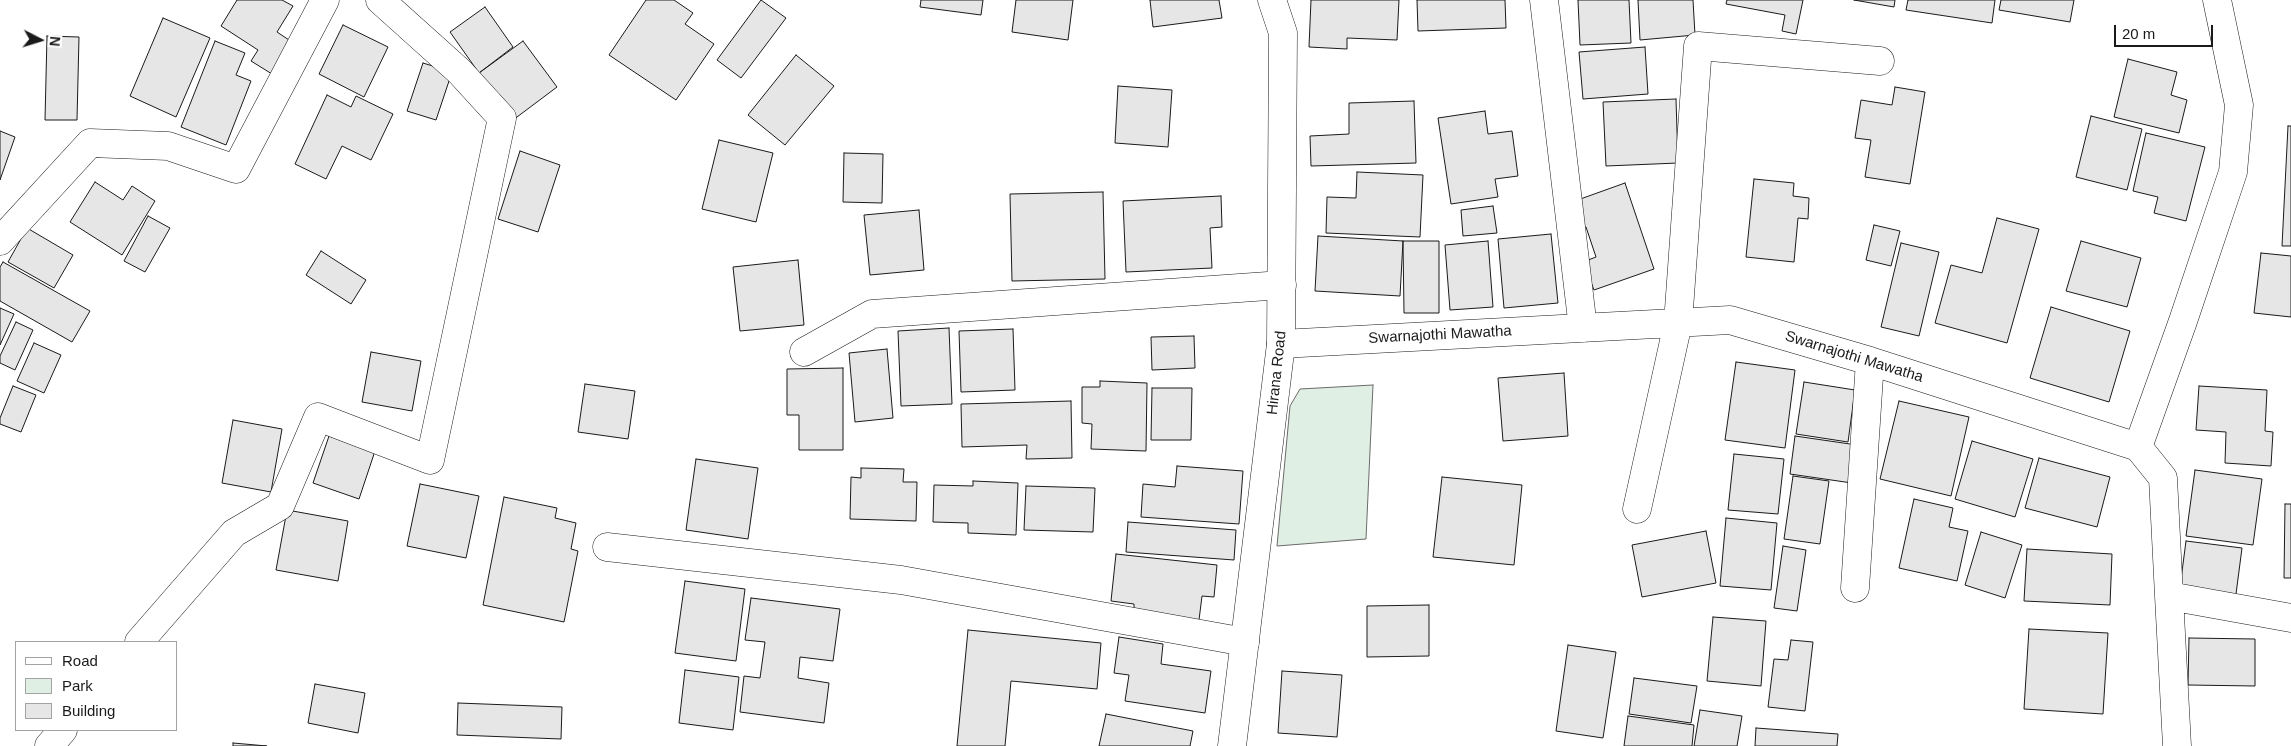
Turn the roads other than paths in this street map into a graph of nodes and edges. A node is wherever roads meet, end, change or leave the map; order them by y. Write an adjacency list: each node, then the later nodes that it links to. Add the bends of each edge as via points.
1 (325, 0): 7 (street, via 236,169 168,146 90,143)
2 (380, 0): 20 (street, via 459,71 502,118 430,460 318,416 280,506 234,533)
3 (1272, 0): 8 (street, Hirana Road, via 1283,32)
4 (1544, 0): 10 (street)
5 (2217, 0): 14 (street, via 2239,104 2233,172)
6 (1880, 60): 9 (street, via 1698,46)
7 (0, 241)
8 (1282, 285): 11 (street, Hirana Road); 12 (street, via 872,314)
9 (1678, 323): 10 (street, Swarnajothi Mawatha); 13 (street, Swarnajothi Mawatha, via 1730,320); 15 (street)
10 (1583, 328): 11 (street, Swarnajothi Mawatha)
11 (1281, 344): 21 (street, Hirana Road)
12 (804, 352)
13 (1870, 361): 14 (street, Swarnajothi Mawatha); 17 (street)
14 (2138, 447): 18 (street, via 2162,478)
15 (1637, 509)
16 (607, 547): 21 (street, via 901,580)
17 (1855, 588)
18 (2169, 596): 19 (street); 25 (street)
19 (2291, 618)
20 (140, 641)
21 (1245, 642): 24 (street, Hirana Road)
22 (63, 731): 23 (street)
23 (49, 746)
24 (1232, 746)
25 (2177, 746)

